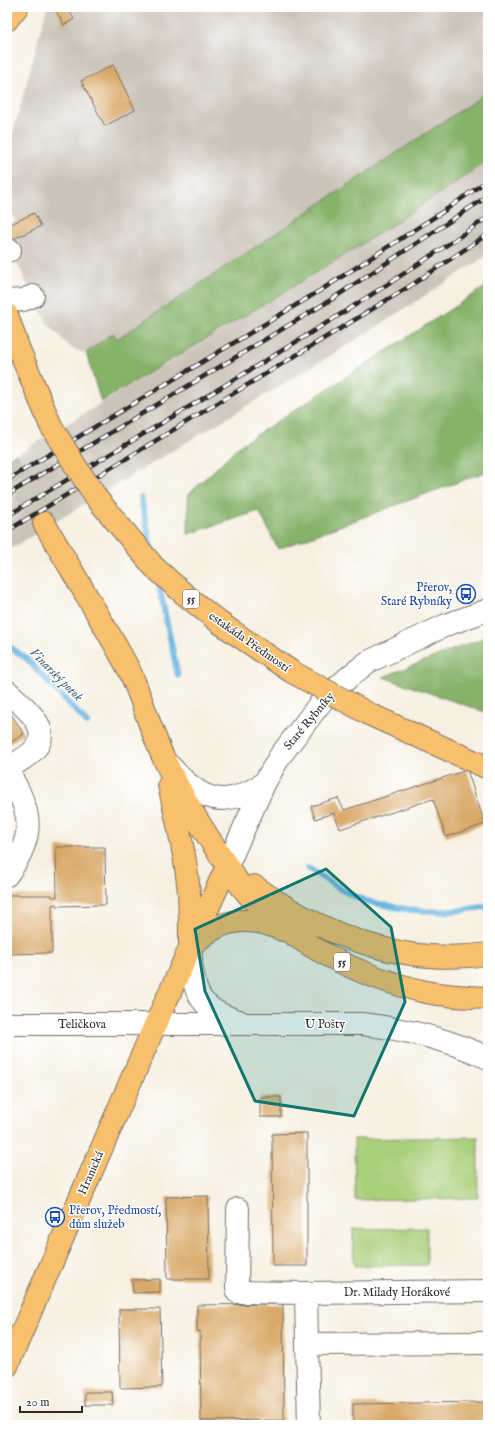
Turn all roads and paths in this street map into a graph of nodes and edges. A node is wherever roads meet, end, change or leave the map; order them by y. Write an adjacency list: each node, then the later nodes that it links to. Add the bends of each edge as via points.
1 (33, 296): 2 (street, via 23,300)
2 (7, 301)
3 (7, 315): 8 (main road, estakáda Předmostí / 55, bridge, via 51,426 98,500 154,567 220,623 292,672 371,715)
4 (44, 524): 7 (main road, via 126,665)
5 (488, 610): 10 (street, Staré Rybníky, via 446,625 368,662 322,701 280,756)
6 (7, 692): 9 (street, via 32,715 41,736 35,750)
7 (164, 758): 10 (street, via 193,789 211,798 236,797 250,792); 11 (main road, via 195,818); 14 (main road, via 180,832 189,893)
8 (488, 768)
9 (7, 770): 12 (street, via 21,796 28,827 24,848)
10 (264, 782): 11 (street, Staré Rybníky)
11 (227, 866): 13 (main road, 55, via 253,900); 14 (main road, Hranická); 15 (main road, via 278,903 316,924 363,944 399,953 428,956)
12 (7, 875)
13 (293, 935): 14 (main road, via 267,924 236,921 209,931); 16 (main road, 55, via 334,958 400,985 426,992)
14 (190, 948): 18 (main road, Hranická); 19 (street, via 194,984 203,1002 224,1016)
15 (488, 954)
16 (488, 998)
17 (7, 1024): 18 (street, Teličkova)
18 (156, 1024): 19 (street, U Pošty); 26 (main road, Hranická)
19 (260, 1025): 20 (street, U Pošty, via 322,1023 391,1027 442,1040)
20 (488, 1058)
21 (238, 1209): 23 (street, Dr. Milady Horákové, via 237,1292)
22 (488, 1291): 23 (street, Dr. Milady Horákové)
23 (306, 1293): 25 (street)
24 (488, 1342): 25 (street)
25 (307, 1344): 27 (street)
26 (7, 1366)
27 (308, 1425)

